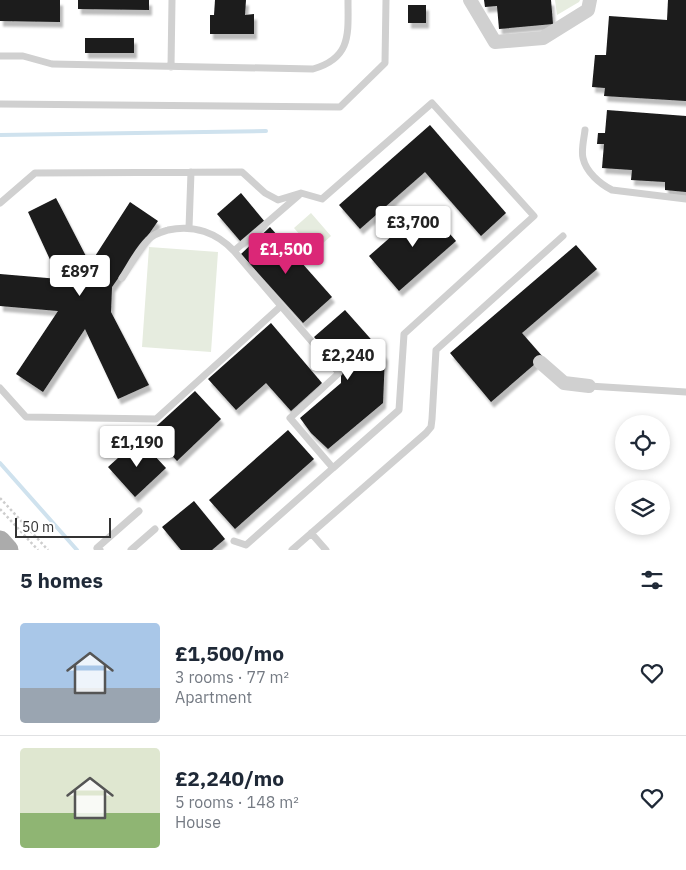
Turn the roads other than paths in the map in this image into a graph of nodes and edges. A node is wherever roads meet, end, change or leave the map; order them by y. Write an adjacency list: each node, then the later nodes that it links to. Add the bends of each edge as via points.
1 (172, 0): 7 (lane)
2 (348, 0): 7 (lane, via 346,44 324,66 313,69)
3 (386, 0): 8 (lane, via 385,63 340,107)
4 (470, 0): 5 (street, via 495,42 543,38 588,10)
5 (590, 0)
6 (0, 56): 7 (lane, via 23,56 52,64)
7 (171, 67)
8 (0, 104)
9 (585, 130): 12 (lane, via 583,157 590,171 606,187)
10 (191, 172): 11 (lane, via 242,172 278,200); 13 (lane, via 34,173); 14 (lane)
11 (301, 193): 16 (lane); 23 (lane, via 322,199 432,103 534,216 404,334 399,410)
12 (686, 199)
13 (0, 203)
14 (190, 228): 16 (lane, via 211,234); 17 (lane, via 176,228 148,239)
15 (563, 236): 26 (lane, via 436,350 430,426 426,433)
16 (234, 251): 18 (lane)
17 (122, 278)
18 (281, 306): 21 (lane, via 156,420 26,417); 23 (lane, via 339,373 290,418)
19 (540, 362): 20 (street, via 564,383)
20 (589, 386): 22 (lane)
21 (0, 388)
22 (686, 392)
23 (333, 468): 28 (lane, via 246,545)
24 (139, 511): 30 (lane, via 98,548)
25 (155, 529): 31 (lane)
26 (311, 533): 32 (lane); 33 (lane)
27 (0, 541): 29 (main road)
28 (234, 541)
29 (8, 550)
30 (100, 550)
31 (131, 550)
32 (292, 550)
33 (326, 550)

